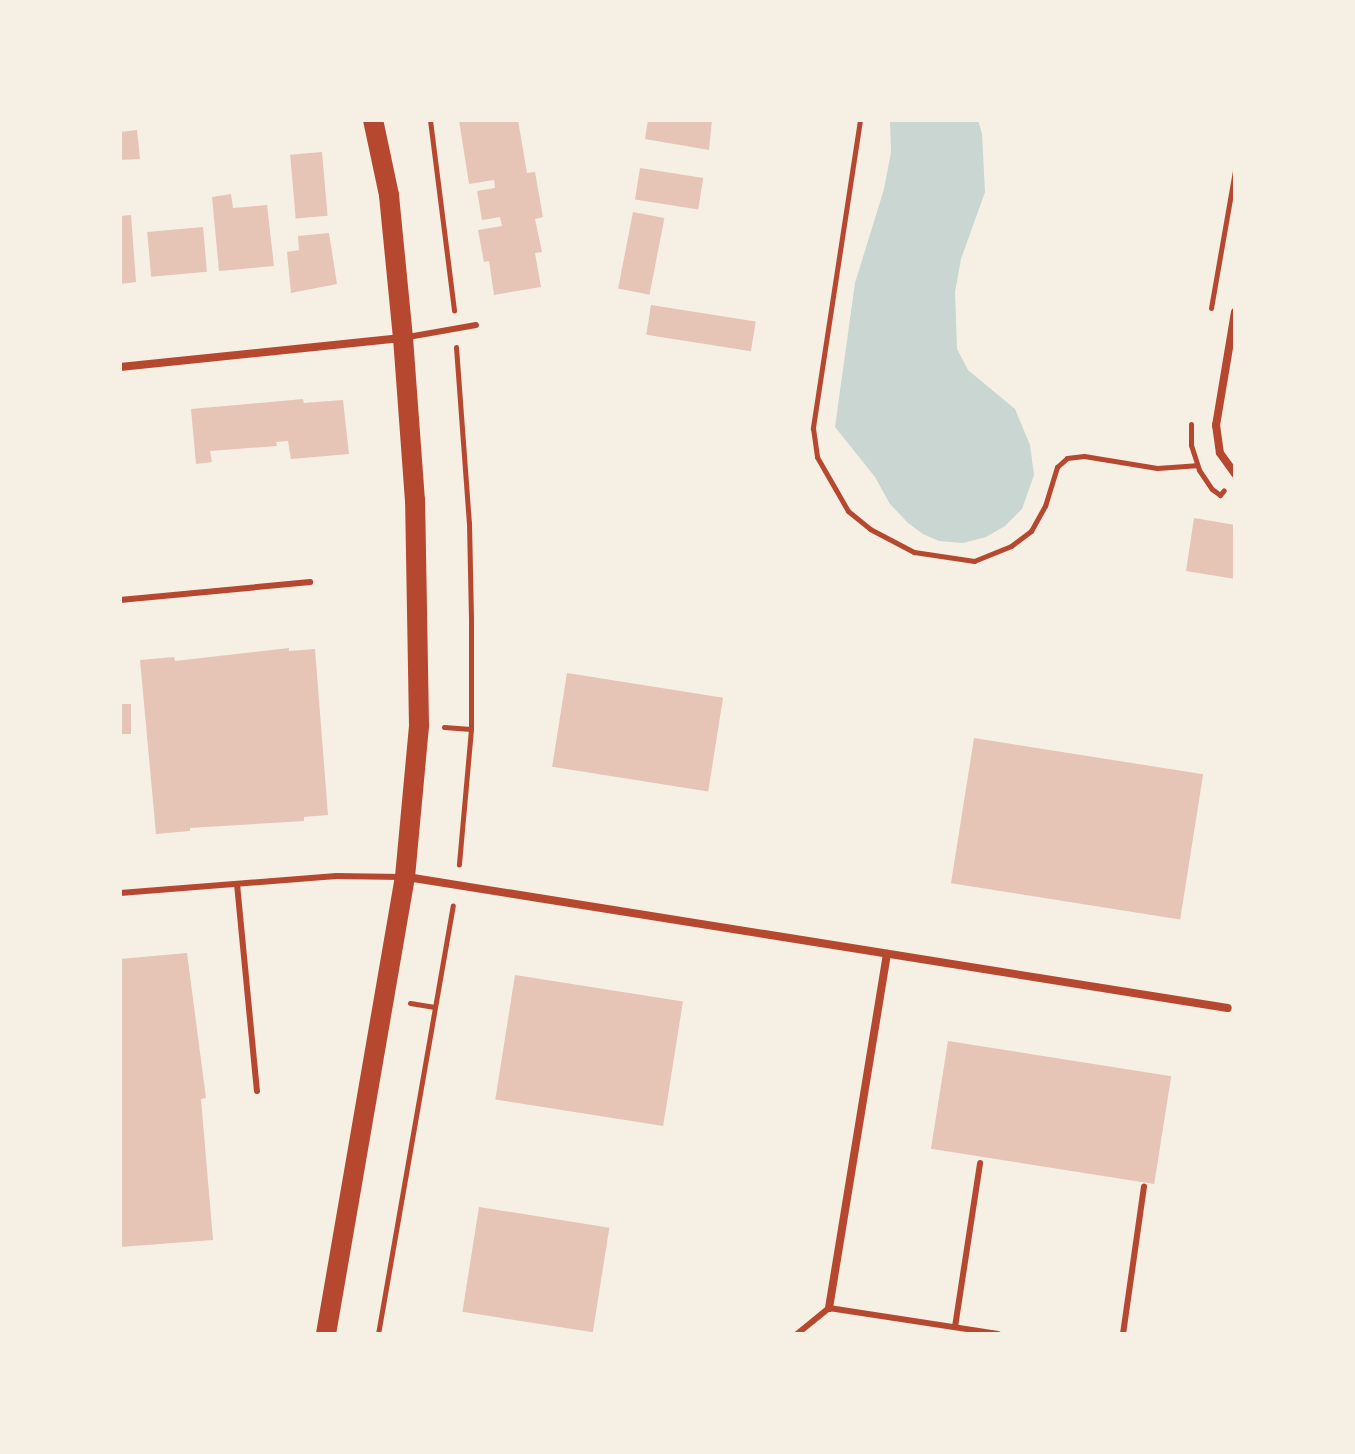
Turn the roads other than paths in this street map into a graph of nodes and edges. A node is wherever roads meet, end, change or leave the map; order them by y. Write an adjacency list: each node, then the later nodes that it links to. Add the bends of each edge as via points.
1 (373, 120): 4 (main road, via 389,195)
2 (1235, 312): 6 (street, via 1216,425 1220,453)
3 (476, 325): 4 (lane)
4 (403, 338): 5 (street); 9 (main road, via 420,620 419,738)
5 (120, 367)
6 (1235, 474)
7 (310, 582): 8 (lane)
8 (120, 600)
9 (405, 877): 10 (lane); 12 (street); 19 (main road)
10 (237, 884): 11 (lane); 14 (lane)
11 (120, 893)
12 (887, 954): 13 (street); 17 (street)
13 (1228, 1008)
14 (257, 1091)
15 (980, 1163): 18 (lane)
16 (1144, 1186): 22 (lane)
17 (829, 1308): 18 (lane); 20 (lane)
18 (955, 1327): 21 (lane)
19 (326, 1334)
20 (797, 1334)
21 (998, 1334)
22 (1123, 1334)

